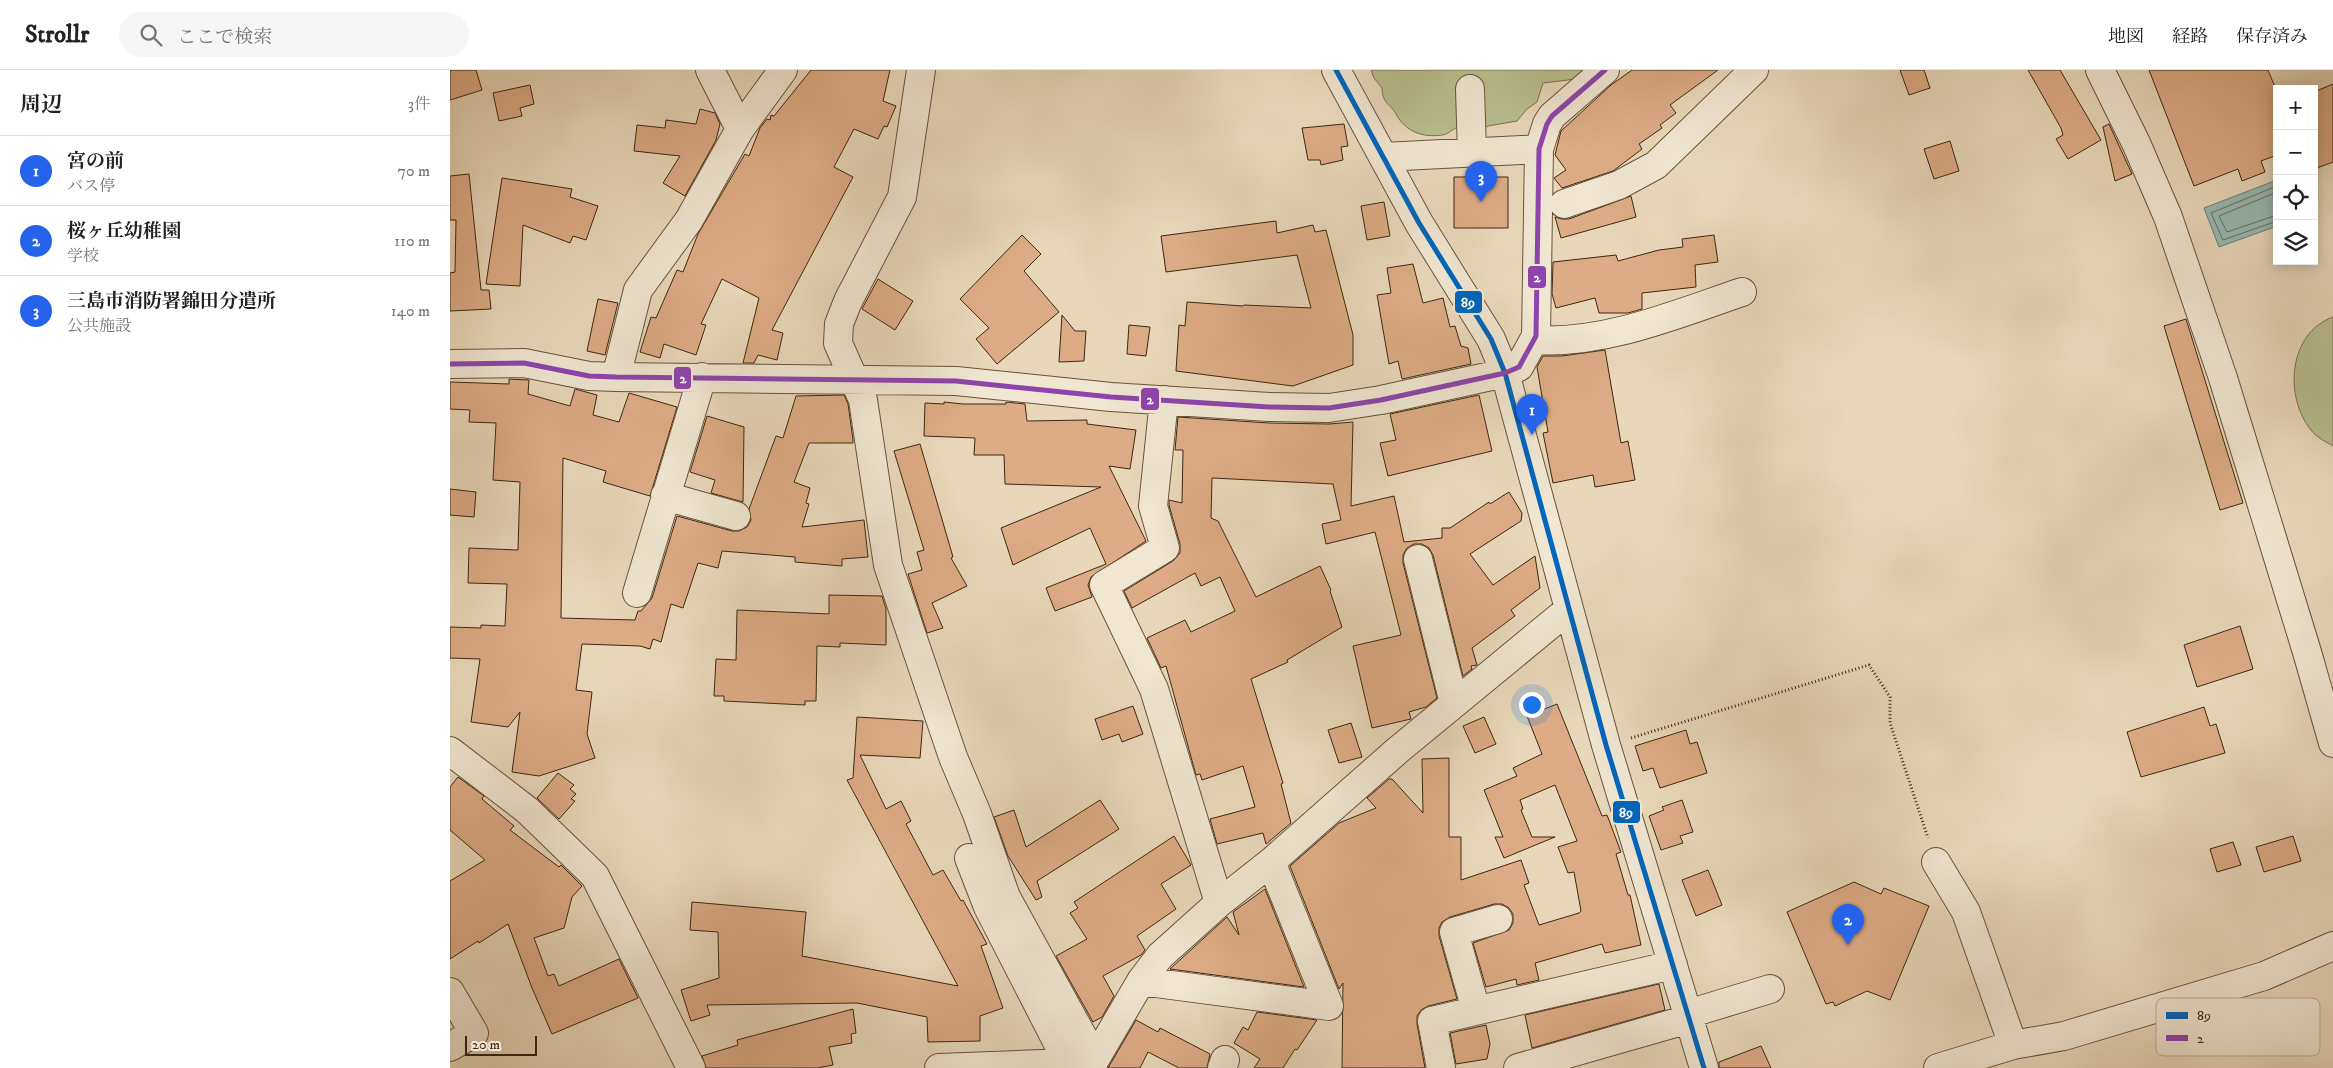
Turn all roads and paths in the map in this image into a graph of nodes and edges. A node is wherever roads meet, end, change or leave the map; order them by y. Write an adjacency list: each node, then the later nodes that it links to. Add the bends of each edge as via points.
1 (710, 70): 9 (street)
2 (783, 70): 9 (street)
3 (921, 70): 20 (street, via 902,197 848,300 839,324 838,343)
4 (1336, 70): 12 (street)
5 (1605, 70): 10 (street, via 1552,116)
6 (1754, 70): 13 (street, via 1656,165 1619,185)
7 (2100, 70): 28 (street, via 2136,143 2174,235 2223,378)
8 (1470, 89): 11 (street)
9 (740, 129): 18 (street, via 689,220 638,290)
10 (1539, 149): 11 (street); 15 (street, via 1537,324)
11 (1472, 152): 12 (street)
12 (1383, 157): 17 (street, via 1419,223 1491,339)
13 (1564, 204)
14 (1742, 292): 15 (street, via 1624,330 1562,340)
15 (1534, 340): 17 (street, via 1519,367)
16 (450, 364): 18 (street, via 524,363 590,376)
17 (1505, 373): 21 (street, via 1329,408); 26 (street)
18 (616, 377): 19 (street)
19 (702, 377): 20 (street); 22 (street)
20 (855, 379): 21 (street, via 956,381); 47 (street, via 863,400 888,565 953,757 1006,898)
21 (1164, 400): 34 (street, via 1153,506 1165,548 1104,586 1154,689)
22 (665, 496): 23 (street); 25 (street)
23 (736, 516)
24 (1418, 559): 27 (street)
25 (637, 593)
26 (1568, 610): 27 (street); 29 (street)
27 (1454, 703): 32 (street)
28 (2333, 743)
29 (1606, 745): 33 (path, via 1869,665 1890,697 1890,723); 37 (street)
30 (451, 754): 48 (street, via 527,810 596,876)
31 (969, 858): 47 (street, via 988,907)
32 (1271, 862): 34 (street); 38 (street, via 1329,1006)
33 (1936, 862): 45 (street, via 1966,912)
34 (1219, 903): 38 (street, via 1160,956)
35 (1498, 919): 43 (street, via 1454,932)
36 (2333, 946): 41 (street, via 2264,976)
37 (1673, 965): 43 (street); 44 (street)
38 (1141, 981): 47 (street)
39 (1770, 989): 44 (street)
40 (450, 992): 46 (street, via 474,1033)
41 (2191, 998)
42 (2156, 1008): 45 (street, via 2064,1036)
43 (1476, 1010): 50 (street, via 1432,1021)
44 (1689, 1016): 51 (street); 52 (street)
45 (2013, 1045): 53 (street)
46 (450, 1047)
47 (1081, 1064): 49 (street)
48 (691, 1068)
49 (939, 1068)
50 (1442, 1068)
51 (1518, 1068)
52 (1704, 1068)
53 (1938, 1068)

